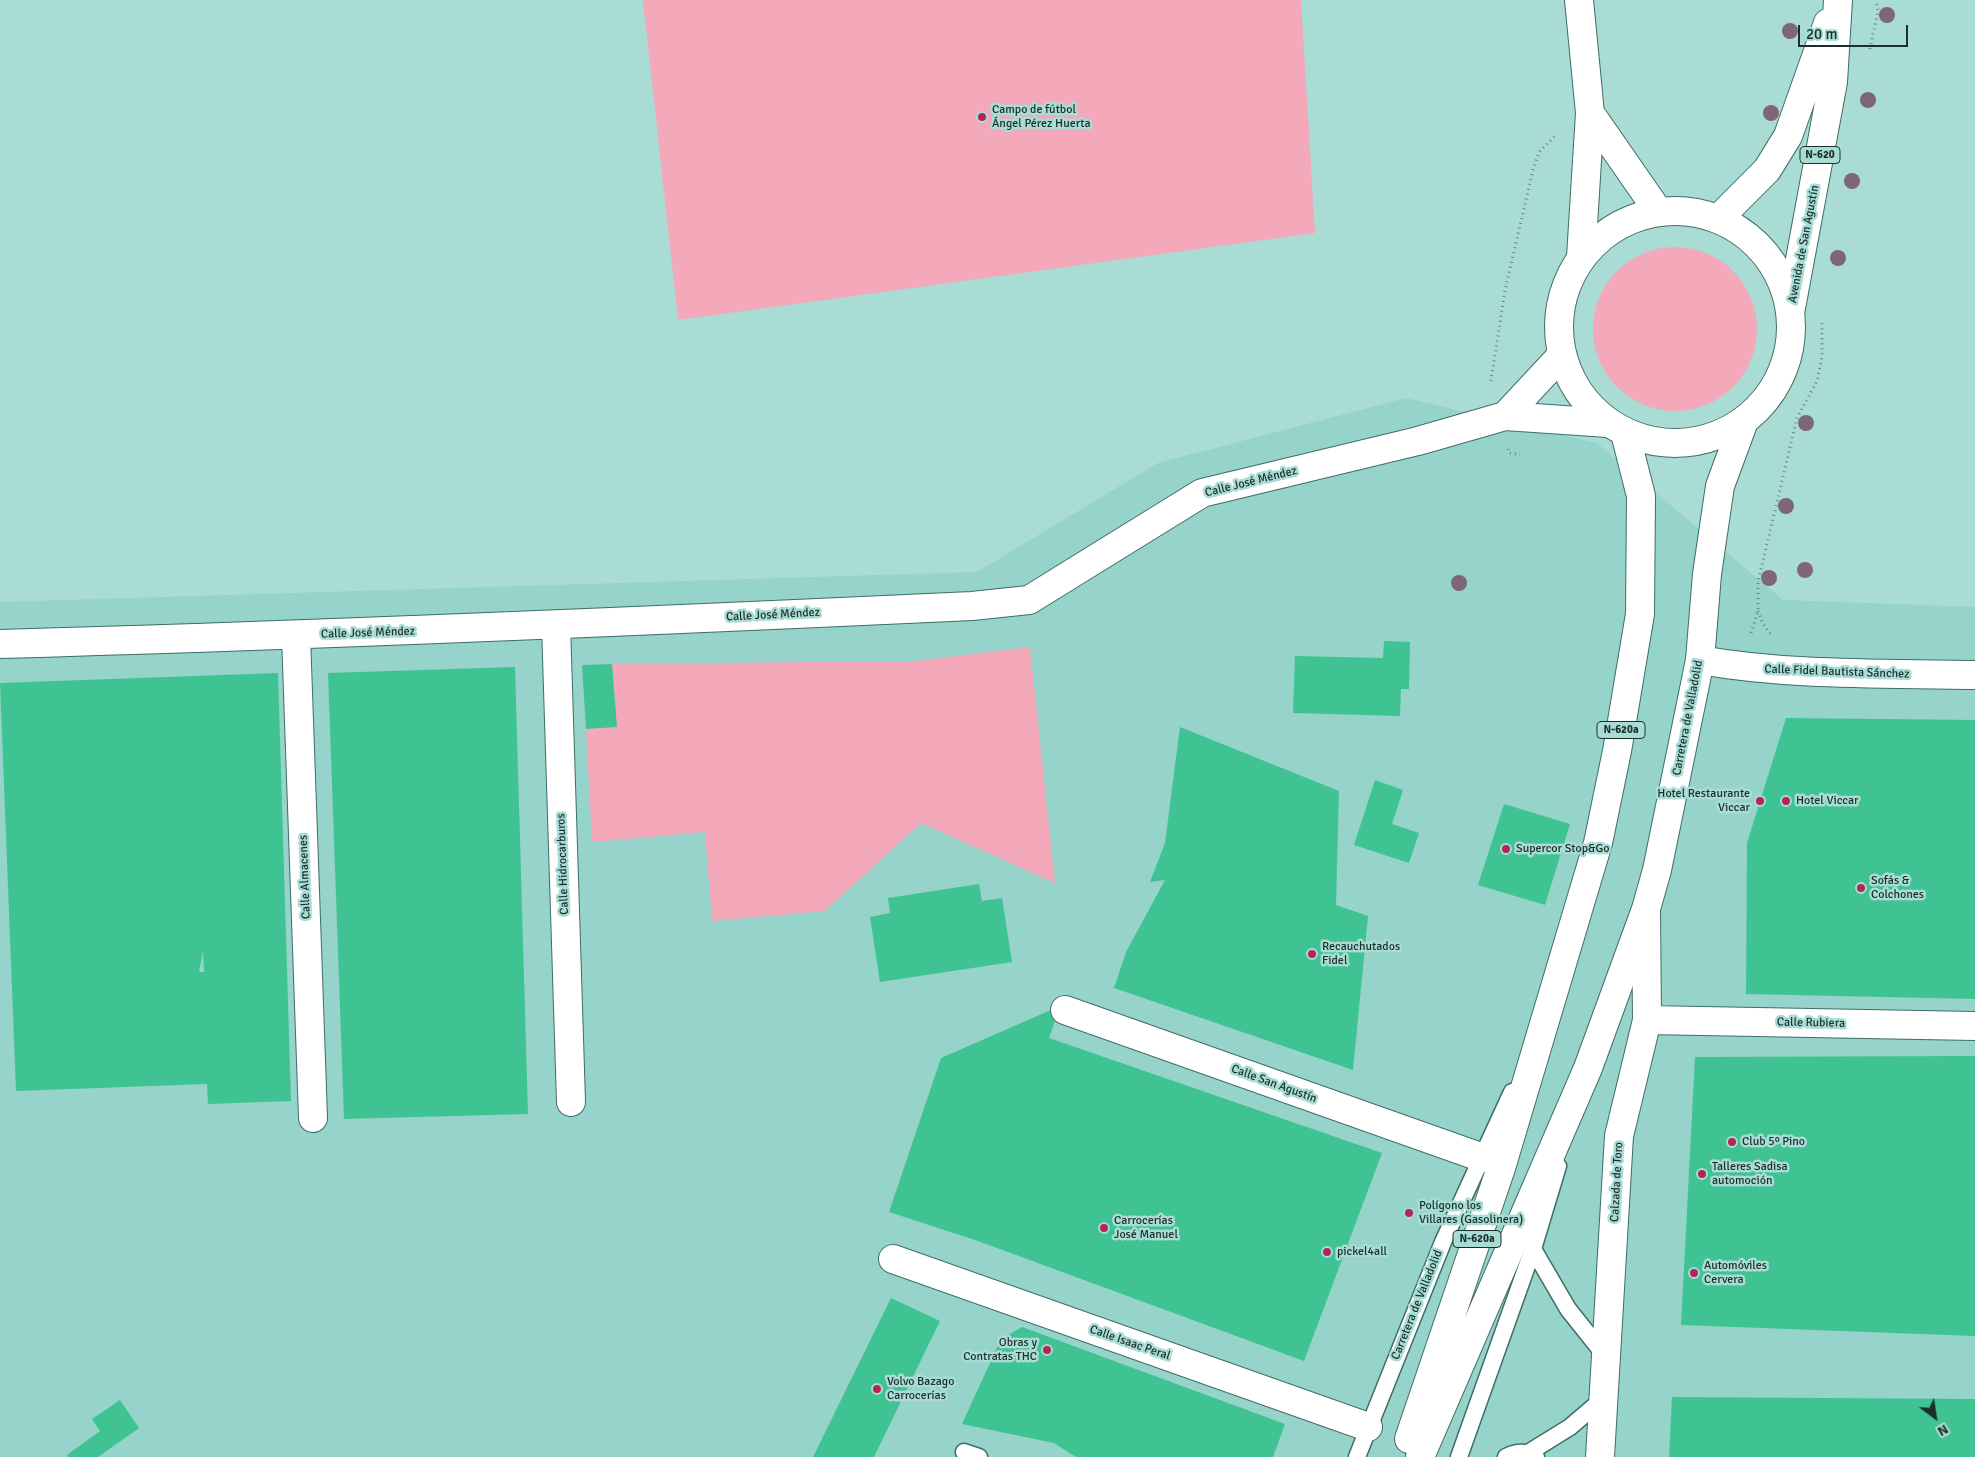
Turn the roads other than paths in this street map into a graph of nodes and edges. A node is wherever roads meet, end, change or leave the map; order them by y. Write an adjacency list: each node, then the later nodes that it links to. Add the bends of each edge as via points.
1 (1579, 0): 3 (main road)
2 (1837, 0): 5 (main road, Avenida de San Agustín / N-620, via 1788,136 1767,170); 7 (main road, Avenida de San Agustín / N-620, via 1833,82)
3 (1590, 113): 4 (main road); 6 (main road)
4 (1658, 211): 5 (main road, N-620, via 1699,212); 6 (main road, N-620, via 1628,220 1602,235)
5 (1718, 218): 7 (main road, N-620, via 1753,239 1778,271)
6 (1581, 258): 8 (main road, N-620, via 1565,288 1558,322)
7 (1791, 309): 10 (main road, N-620, via 1790,352 1774,391)
8 (1561, 356): 9 (main road); 11 (main road, N-620, via 1578,393)
9 (1501, 417): 11 (main road, Calle José Méndez); 12 (main road, Calle José Méndez, via 1418,441 1202,493 1029,600 972,606)
10 (1744, 421): 11 (main road, N-620, via 1707,440 1665,444); 15 (main road, Carretera de Valladolid / N-620a, via 1720,486 1707,574)
11 (1616, 428): 19 (main road, Carretera de Valladolid / N-620a, via 1641,496 1640,614 1598,843)
12 (556, 625): 13 (main road, Calle José Méndez); 23 (main road, Calle Hidrocarburos)
13 (296, 636): 14 (main road, Calle José Méndez); 24 (main road, Calle Almacenes)
14 (0, 644)
15 (1700, 660): 16 (main road, Calle Fidel Bautista Sánchez, via 1788,672); 17 (main road, Carretera de Valladolid / N-620a, via 1658,870)
16 (1975, 675)
17 (1646, 909): 20 (main road, Calzada de Toro); 22 (main road, Carretera de Valladolid / N-620a)
18 (1065, 1010): 25 (main road, Calle San Agustín)
19 (1545, 1020): 25 (lane, Carretera de Valladolid); 33 (main road, Carretera de Valladolid / N-620a, via 1501,1168)
20 (1647, 1020): 21 (main road, Calle Rubiera); 28 (main road, Calzada de Toro, via 1619,1136)
21 (1975, 1026)
22 (1588, 1068): 26 (lane, Carretera de Valladolid); 34 (main road, Carretera de Valladolid / N-620a)
23 (570, 1102)
24 (313, 1118)
25 (1483, 1158): 30 (lane, Carretera de Valladolid, via 1443,1242)
26 (1533, 1249): 28 (lane, via 1568,1309); 35 (lane, Carretera de Valladolid)
27 (893, 1259): 30 (main road, Calle Isaac Peral)
28 (1607, 1358): 29 (main road, Calzada de Toro)
29 (1604, 1398): 31 (lane); 37 (main road, Calzada de Toro)
30 (1368, 1427): 32 (lane, Carretera de Valladolid)
31 (1532, 1455): 36 (lane)
32 (1357, 1457)
33 (1404, 1457)
34 (1420, 1457)
35 (1459, 1457)
36 (1506, 1457)
37 (1600, 1457)

